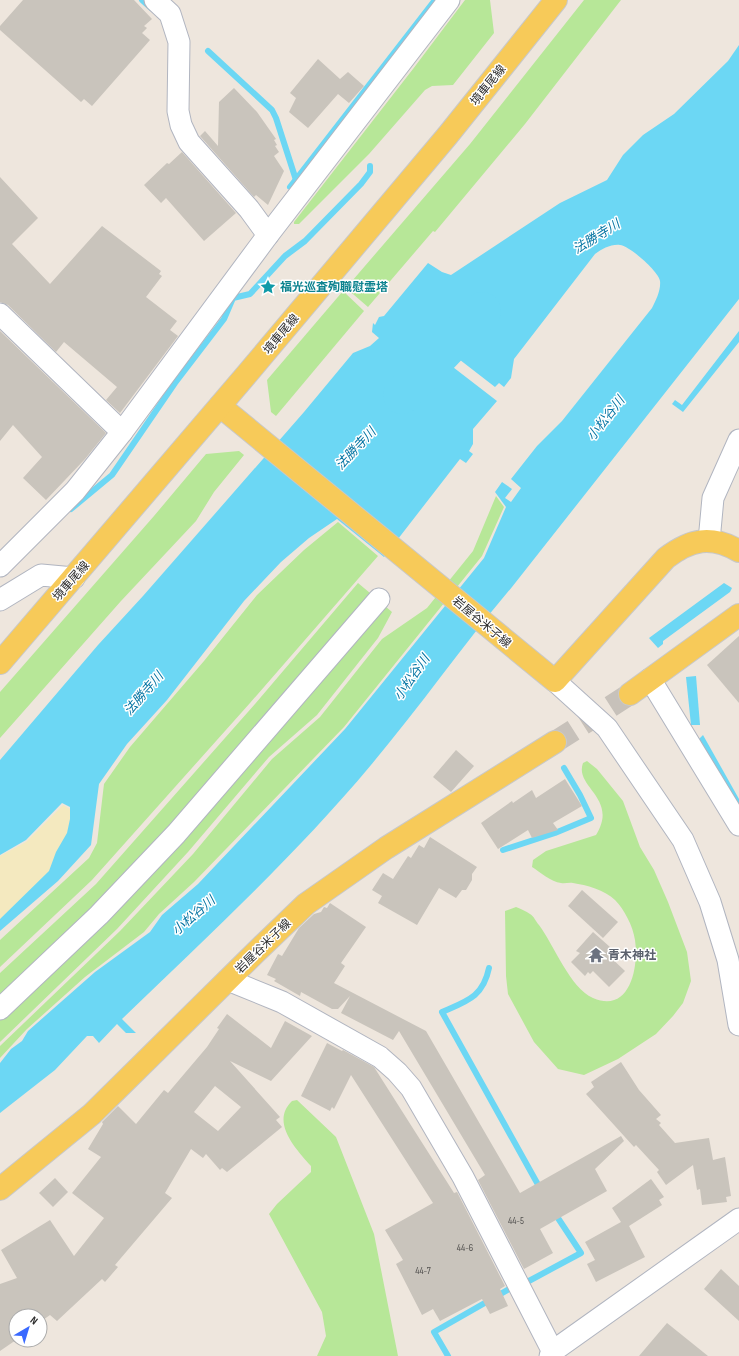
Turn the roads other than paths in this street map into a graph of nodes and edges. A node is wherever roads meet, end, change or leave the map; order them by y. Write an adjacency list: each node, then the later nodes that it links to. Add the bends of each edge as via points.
1 (155, 0): 4 (street, via 170,14 179,42 178,111 181,126 189,142 249,209)
2 (449, 0): 4 (street)
3 (549, 2): 6 (main road, 境車尾線, via 448,135)
4 (268, 235): 7 (street)
5 (0, 314): 7 (street)
6 (220, 406): 12 (main road, 境車尾線); 18 (main road, 岩屋谷米子線)
7 (122, 432): 11 (street, via 75,491)
8 (739, 440): 9 (street, via 713,498)
9 (709, 541): 10 (main road, via 725,543); 18 (main road, via 686,545 666,558)
10 (739, 551)
11 (0, 566)
12 (74, 578): 14 (street, via 41,575); 16 (main road, 境車尾線)
13 (379, 599): 23 (street, via 176,834 99,915)
14 (0, 600)
15 (739, 614): 17 (main road)
16 (0, 663)
17 (650, 679): 19 (main road); 21 (street)
18 (555, 681): 24 (street, via 607,728 683,840 710,902 728,960)
19 (630, 694)
20 (555, 742): 22 (main road, 岩屋谷米子線, via 386,848 306,904)
21 (739, 825)
22 (228, 980): 25 (main road, 岩屋谷米子線, via 92,1114); 27 (street, via 282,1002 380,1057 411,1088 463,1177)
23 (0, 1009)
24 (739, 1025)
25 (0, 1189)
26 (739, 1219): 27 (street)
27 (552, 1354)

